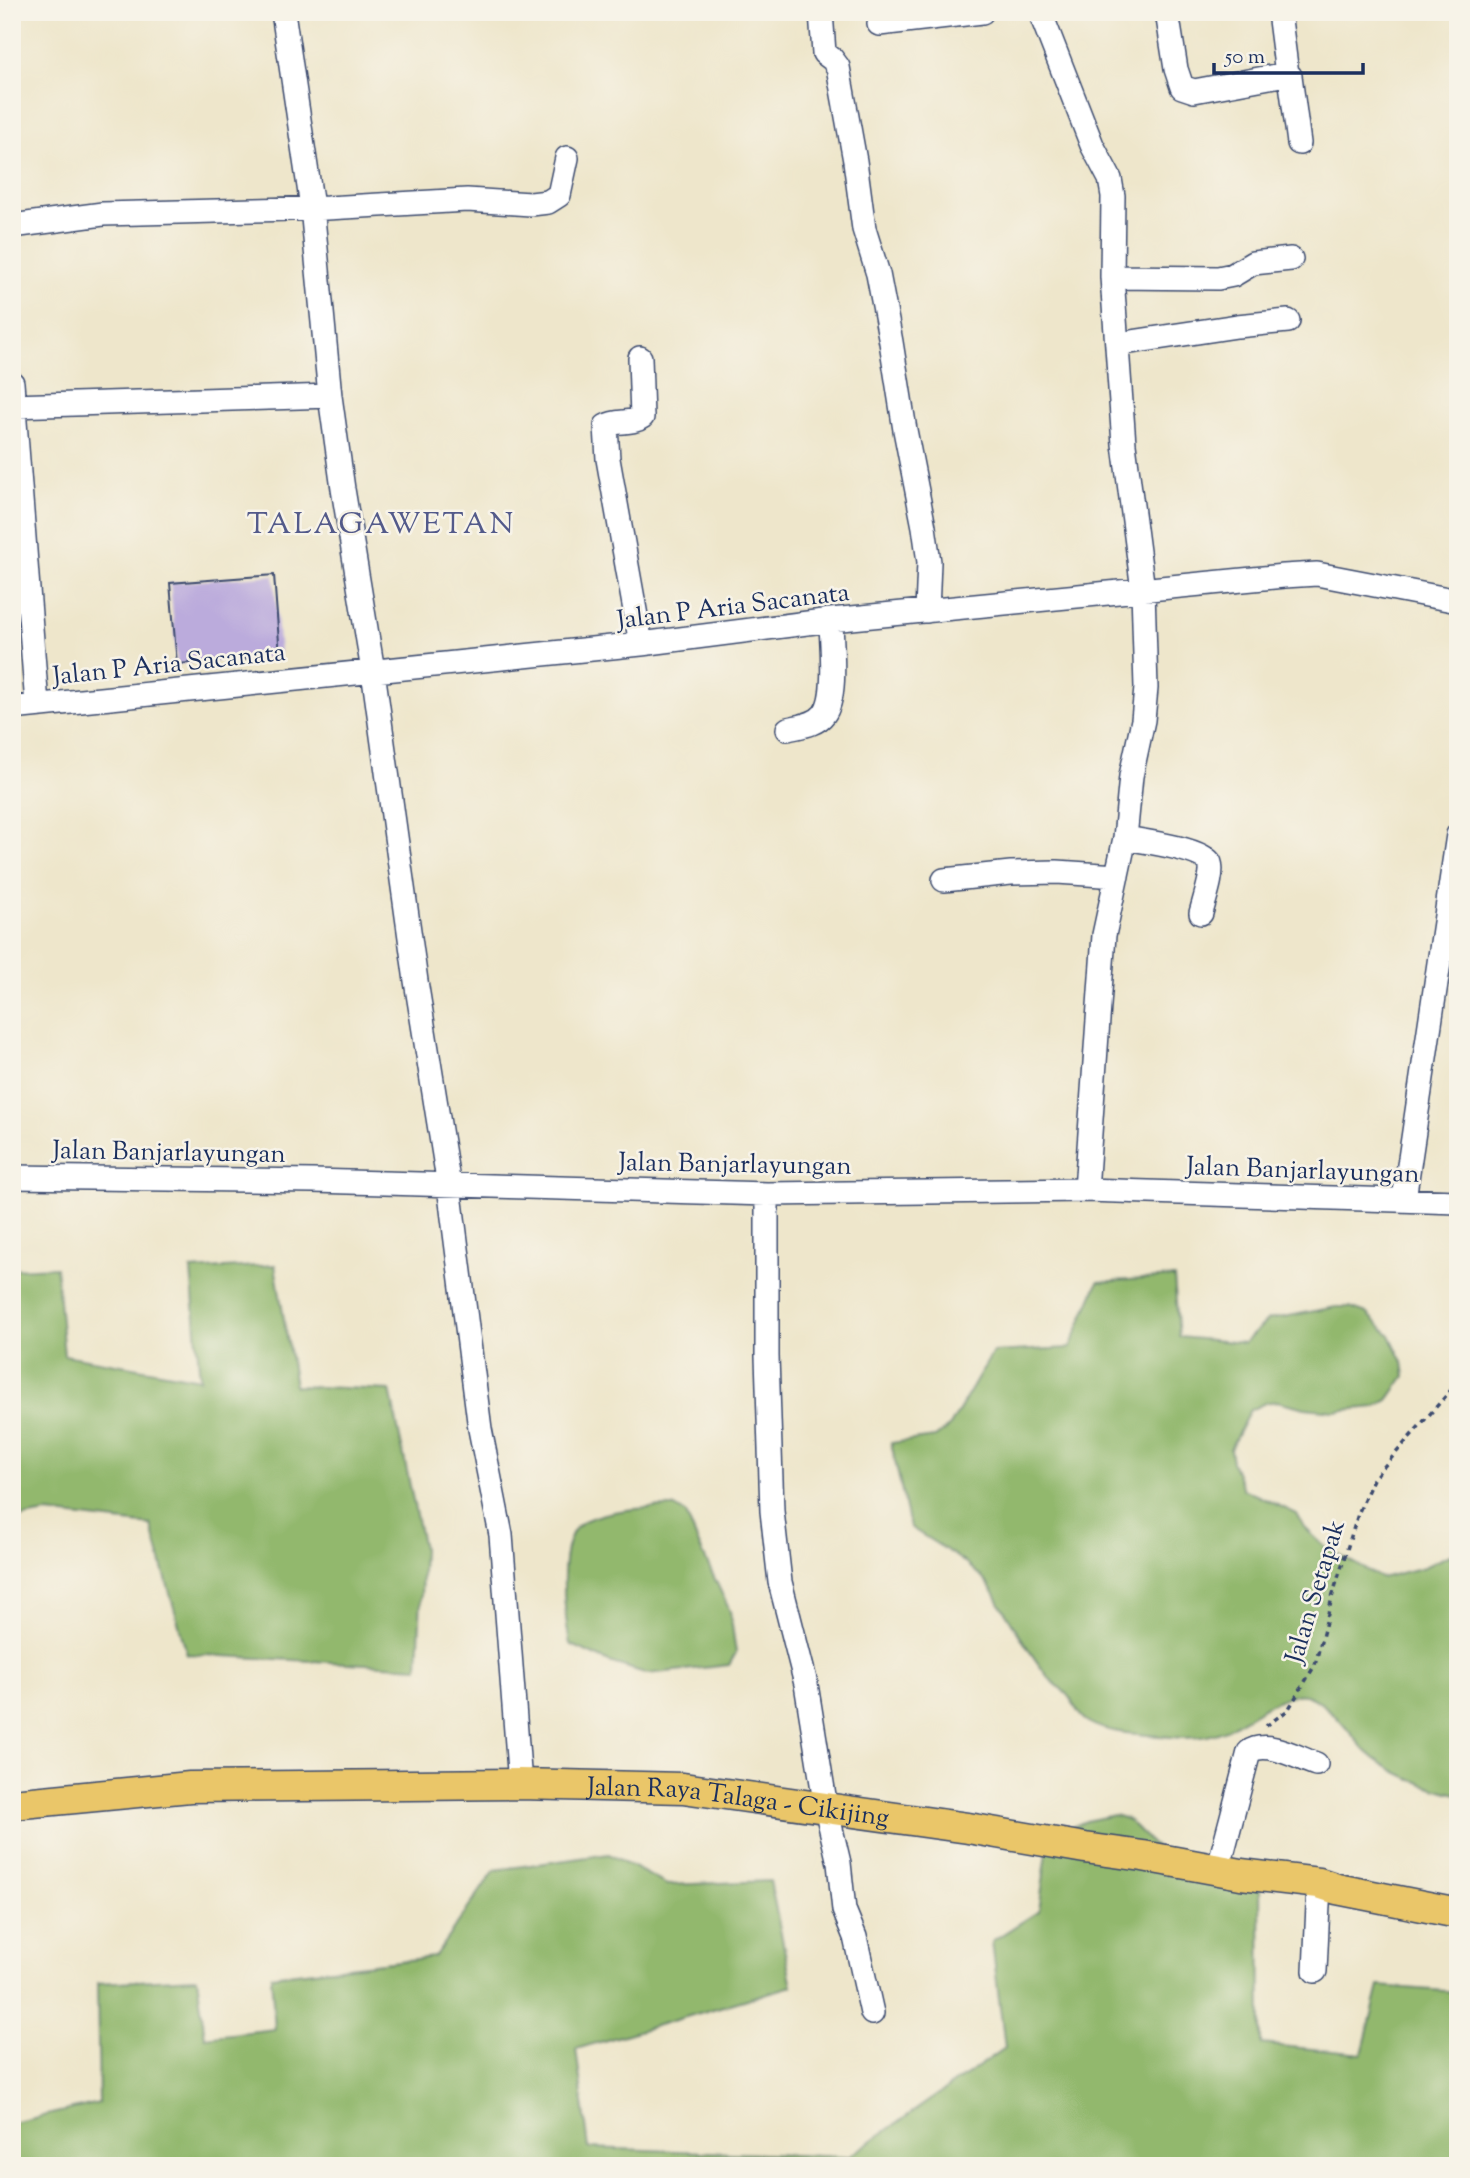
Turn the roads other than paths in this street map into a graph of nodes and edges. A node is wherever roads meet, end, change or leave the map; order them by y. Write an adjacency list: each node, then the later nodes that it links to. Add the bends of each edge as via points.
1 (283, 12): 11 (street)
2 (821, 12): 22 (street, via 824,53 838,67 845,99 864,229 878,274 925,527)
3 (982, 12): 7 (street)
4 (1040, 12): 14 (street, via 1110,179)
5 (1167, 12): 8 (street, via 1176,69 1187,90)
6 (1279, 12): 8 (street)
7 (879, 24)
8 (1287, 74): 9 (street)
9 (1299, 143)
10 (567, 158): 11 (street, via 559,195 548,202 467,200)
11 (312, 207): 12 (street, via 103,214); 18 (street)
12 (12, 226)
13 (1291, 259): 14 (street, via 1253,263 1218,278)
14 (1112, 277): 16 (street)
15 (1288, 321): 16 (street)
16 (1118, 344): 20 (street, via 1124,444)
17 (640, 358): 24 (street, via 642,417 610,423 605,431)
18 (330, 396): 19 (street); 25 (street)
19 (13, 398): 26 (street)
20 (1143, 590): 21 (street, Jalan P Aria Sacanata, via 1317,574); 22 (street, Jalan P Aria Sacanata); 30 (street, via 1146,688)
21 (1458, 601)
22 (927, 611): 23 (street, Jalan P Aria Sacanata)
23 (831, 620): 24 (street, Jalan P Aria Sacanata); 28 (street, via 832,685 824,714 813,723)
24 (641, 645): 25 (street, Jalan P Aria Sacanata)
25 (373, 671): 26 (street, Jalan P Aria Sacanata); 35 (street)
26 (37, 705): 27 (street, Jalan P Aria Sacanata)
27 (12, 708)
28 (788, 729)
29 (1458, 835): 38 (street)
30 (1125, 838): 31 (street); 33 (street, via 1196,853 1208,860 1211,872)
31 (1117, 876): 32 (street, via 1011,873); 36 (street, via 1101,959)
32 (944, 880)
33 (1201, 912)
34 (12, 1177): 35 (street, Jalan Banjarlayungan)
35 (449, 1186): 37 (street, Jalan Banjarlayungan); 41 (street, via 480,1429 501,1535)
36 (1086, 1190): 37 (street, Jalan Banjarlayungan); 38 (street, Jalan Banjarlayungan)
37 (767, 1194): 43 (street, via 772,1511 780,1582 806,1684)
38 (1404, 1199): 39 (street, Jalan Banjarlayungan)
39 (1458, 1202)
40 (1316, 1765): 44 (street, via 1264,1746 1249,1752)
41 (520, 1784): 42 (main road, Jalan Raya Talaga - Cikijing, via 190,1787); 43 (main road, Jalan Raya Talaga - Cikijing, via 683,1788)
42 (12, 1804)
43 (826, 1808): 44 (main road, Jalan Raya Talaga - Cikijing); 48 (street, via 844,1910 855,1937)
44 (1218, 1870): 45 (main road, Jalan Raya Talaga - Cikijing)
45 (1319, 1883): 46 (main road, Jalan Raya Talaga - Cikijing); 47 (street)
46 (1458, 1913)
47 (1315, 1971)
48 (872, 2013)

